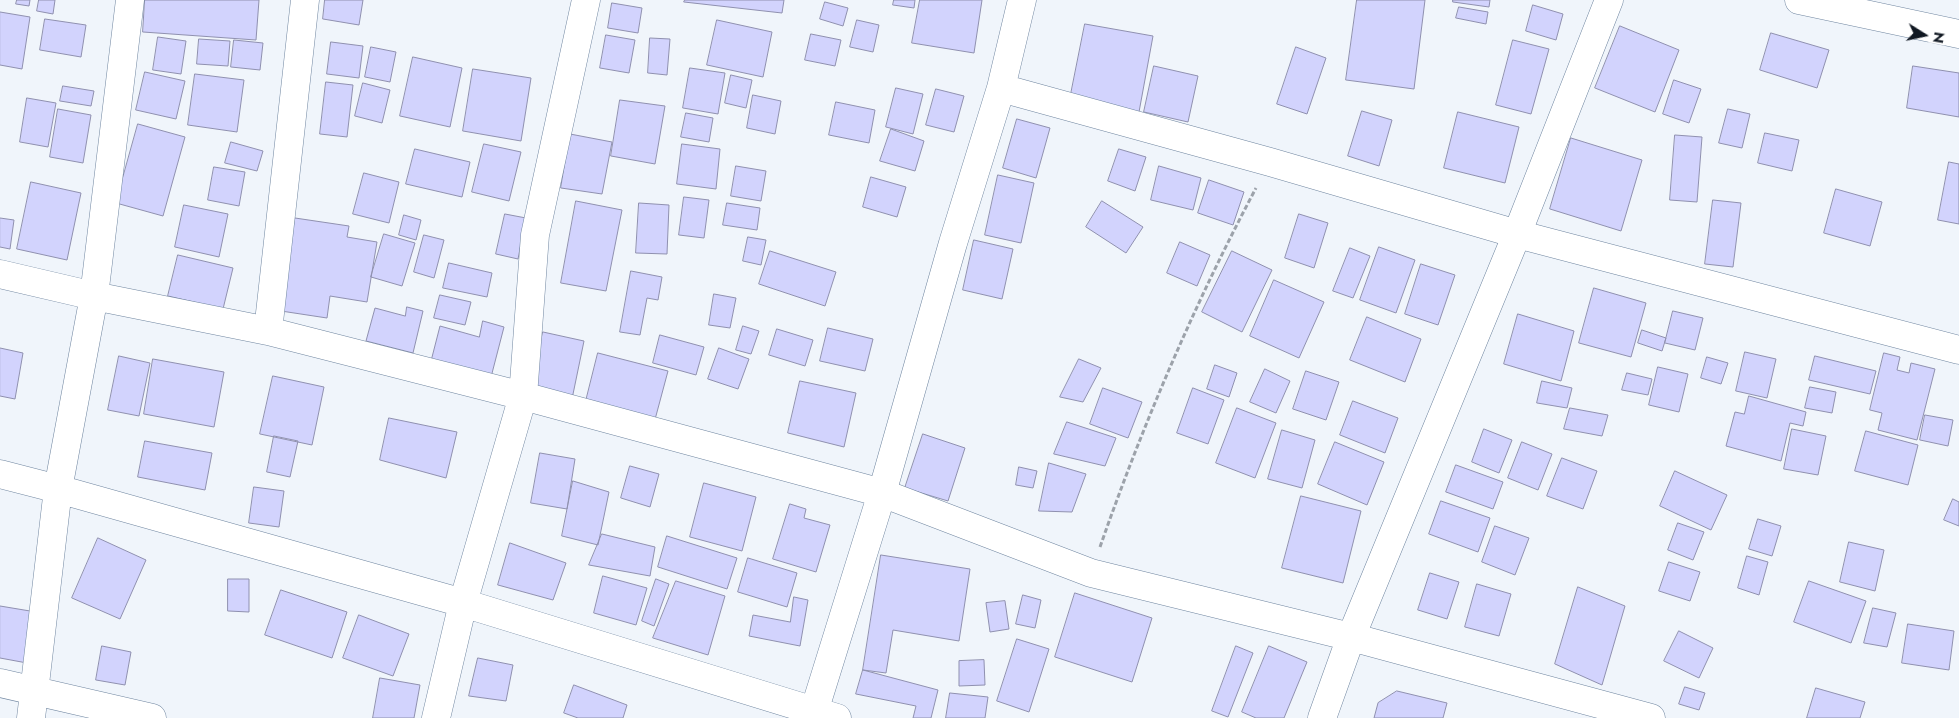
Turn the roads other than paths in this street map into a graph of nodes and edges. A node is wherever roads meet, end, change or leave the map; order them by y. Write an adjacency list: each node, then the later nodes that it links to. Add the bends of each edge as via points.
1 (130, 0): 11 (street)
2 (305, 0): 12 (street)
3 (586, 0): 14 (street, via 534,234)
4 (1022, 0): 8 (street)
5 (1609, 0): 9 (street)
6 (1799, 0): 7 (street)
7 (1959, 34)
8 (1001, 88): 9 (street); 17 (street)
9 (1517, 234): 13 (street); 19 (street)
10 (0, 274): 11 (street)
11 (94, 296): 12 (street); 16 (street)
12 (268, 331): 14 (street)
13 (1959, 350)
14 (523, 396): 17 (street); 18 (street)
15 (0, 474): 16 (street)
16 (58, 489): 18 (street); 21 (street)
17 (882, 493): 19 (street, via 1091,573); 22 (street)
18 (463, 603): 22 (street); 25 (street)
19 (1351, 637): 26 (street); 27 (street)
20 (0, 683): 21 (street)
21 (35, 691): 23 (street); 24 (street)
22 (821, 715)
23 (32, 718)
24 (152, 718)
25 (436, 718)
26 (1322, 718)
27 (1651, 718)

